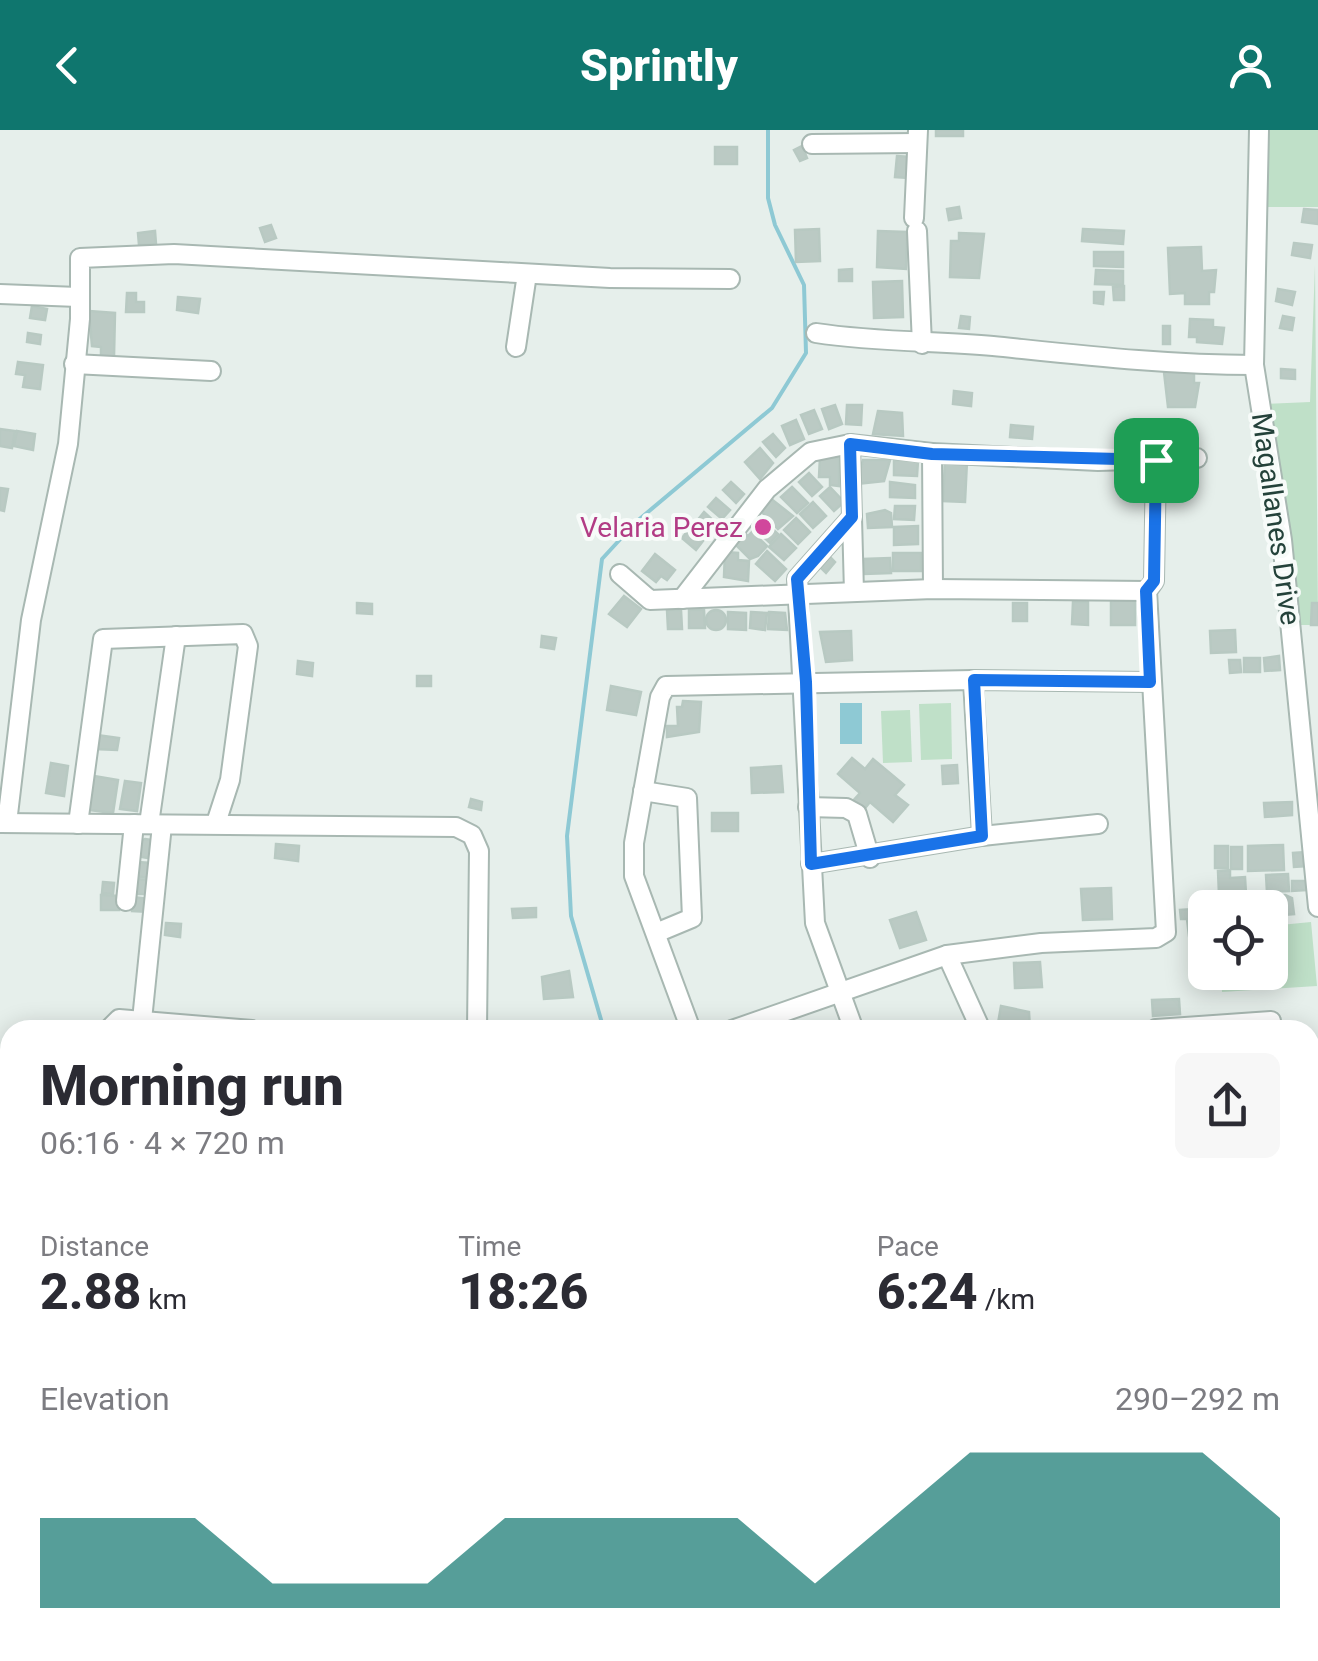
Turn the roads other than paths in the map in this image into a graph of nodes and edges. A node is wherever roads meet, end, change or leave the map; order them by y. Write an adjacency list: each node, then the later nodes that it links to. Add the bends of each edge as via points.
1 (1259, 130): 12 (street, Magallanes Drive)
2 (918, 137): 3 (street); 9 (street)
3 (812, 144)
4 (527, 274): 5 (street); 7 (street, via 174,254 88,256 79,260); 10 (street)
5 (730, 279)
6 (0, 294): 7 (street)
7 (78, 297): 11 (street)
8 (816, 333): 9 (street)
9 (922, 344): 12 (street, via 1172,365)
10 (516, 347)
11 (74, 364): 13 (street); 31 (street, via 68,444 31,620)
12 (1254, 365): 40 (street, Magallanes Drive, via 1282,540)
13 (211, 371)
14 (850, 444): 15 (street); 18 (street); 24 (street, via 810,452 767,489)
15 (932, 454): 17 (street); 20 (street)
16 (1197, 458): 17 (street)
17 (1156, 460): 21 (street, via 1154,581)
18 (852, 517): 22 (street); 23 (street, via 800,572)
19 (620, 574): 24 (street, via 650,600)
20 (933, 589): 21 (street); 22 (street)
21 (1146, 591): 28 (street)
22 (854, 592): 23 (street)
23 (798, 594): 24 (street); 27 (street)
24 (682, 599)
25 (176, 636): 32 (street, via 248,637 230,780); 33 (street, via 103,640); 34 (street)
26 (974, 680): 27 (street); 28 (street); 36 (street)
27 (806, 682): 29 (street, via 666,686); 30 (street)
28 (1150, 682): 42 (street, via 1166,932)
29 (643, 792): 41 (street, via 634,876); 41 (street, via 687,798 692,918)
30 (808, 807): 37 (street, via 856,814); 38 (street)
31 (4, 823): 33 (street)
32 (216, 823): 34 (street); 46 (street, via 439,824 472,835 479,851)
33 (78, 824): 34 (street)
34 (148, 824): 39 (street); 45 (street)
35 (1098, 824): 36 (street)
36 (982, 836): 37 (street)
37 (870, 858): 38 (street)
38 (811, 864): 43 (street, via 815,923)
39 (126, 900)
40 (1318, 907)
41 (656, 934): 47 (street)
42 (947, 955): 43 (street); 50 (street)
43 (838, 995): 48 (street); 49 (street)
44 (113, 1020): 45 (street)
45 (142, 1020)
46 (477, 1020)
47 (687, 1020)
48 (762, 1020)
49 (849, 1020)
50 (976, 1020)

